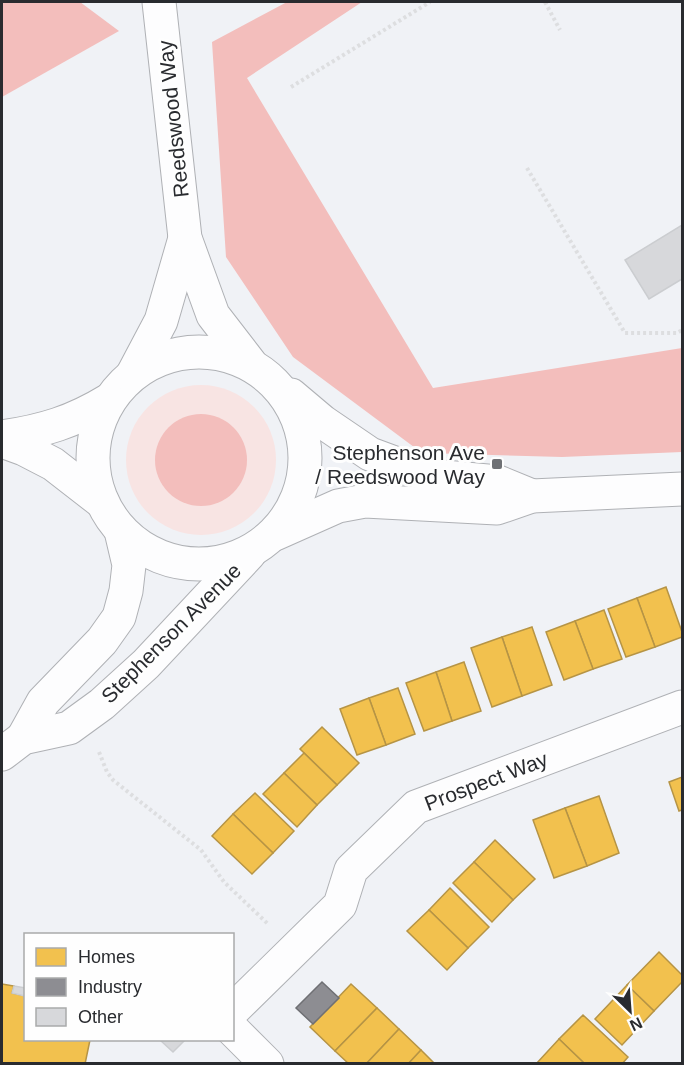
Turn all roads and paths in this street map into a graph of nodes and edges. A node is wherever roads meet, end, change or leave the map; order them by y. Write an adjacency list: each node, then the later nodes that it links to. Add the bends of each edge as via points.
1 (159, 2): 7 (street, Reedswood Way)
2 (430, 2): 5 (path)
3 (545, 2): 4 (path)
4 (560, 30)
5 (291, 87)
6 (527, 168): 8 (path, via 625,333)
7 (185, 238): 9 (street, Reedswood Way, via 213,315); 10 (street, Reedswood Way, via 160,321)
8 (682, 330)
9 (260, 371): 10 (street, via 225,354 199,351 164,357); 14 (street, Stephenson Avenue, via 322,422 370,454 416,471 498,482); 17 (street, via 293,406 305,438 305,473 294,507)
10 (133, 374): 11 (street)
11 (109, 400): 12 (street, via 71,421); 15 (street, via 95,433 93,456)
12 (2, 439): 15 (street, via 53,464)
13 (682, 489): 14 (street, Stephenson Avenue)
14 (532, 496): 17 (street, Stephenson Avenue, via 497,508 365,501 338,506)
15 (102, 502): 16 (street)
16 (121, 531): 17 (street, via 149,553 183,563 218,563); 20 (street, Stephenson Avenue, via 129,565 118,617 102,641 43,702)
17 (263, 543): 18 (street, Stephenson Avenue)
18 (102, 704): 20 (street, Stephenson Avenue, via 69,728); 21 (path, via 114,721 99,752 113,780 201,850 225,882)
19 (682, 707): 21 (street, Prospect Way, via 416,807 351,870 340,905)
20 (12, 746)
21 (294, 950): 22 (street, Prospect Way)
22 (234, 1009)
23 (234, 1031): 24 (street)
24 (267, 1064)

